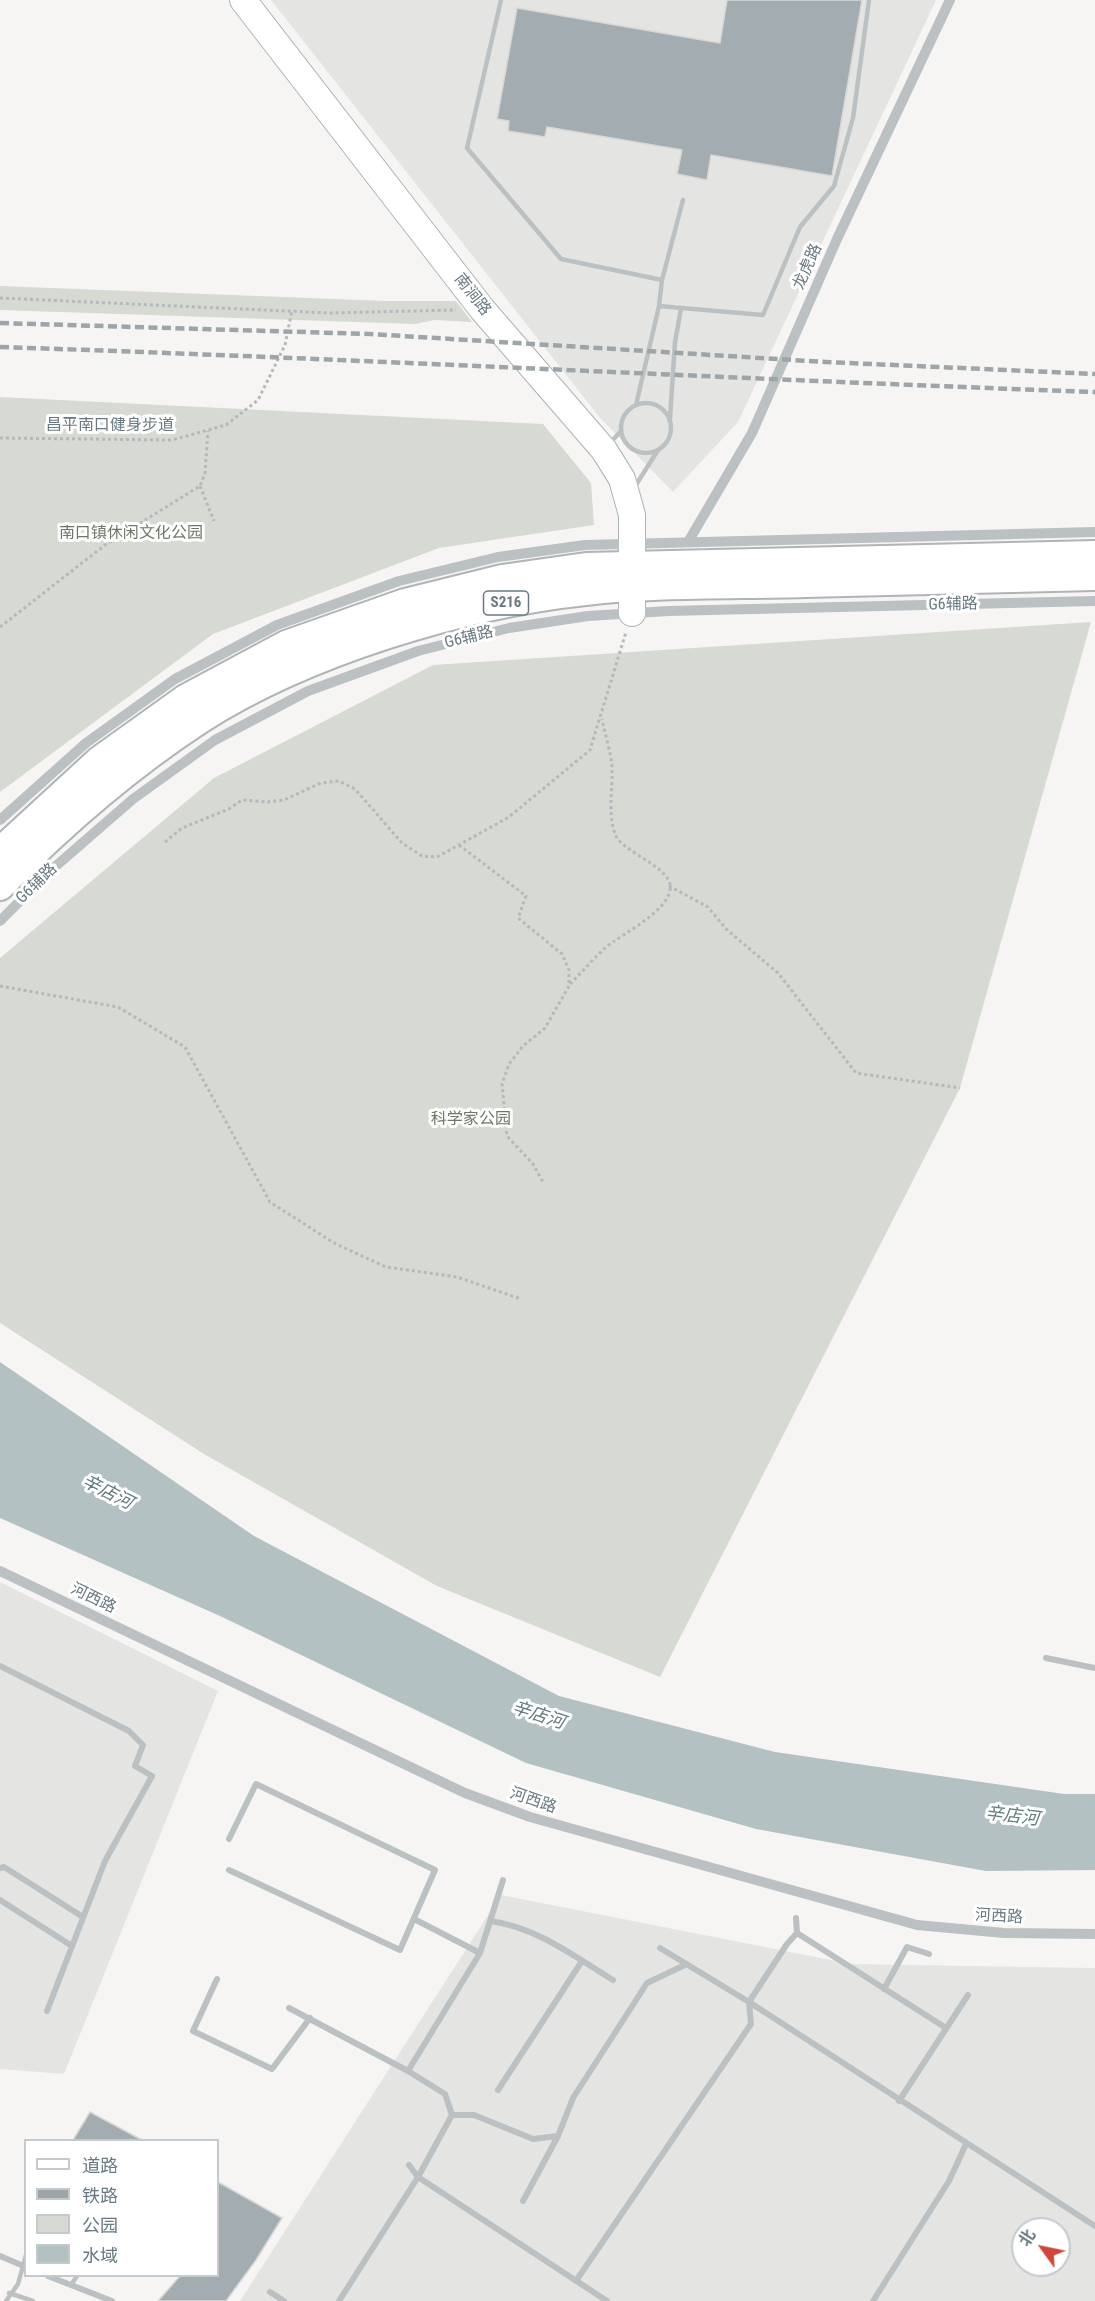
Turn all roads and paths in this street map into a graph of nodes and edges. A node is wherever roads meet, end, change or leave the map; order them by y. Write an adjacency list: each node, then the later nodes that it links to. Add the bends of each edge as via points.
1 (501, 0): 6 (lane, via 467,148 561,259)
2 (869, 0): 10 (lane, via 853,118 834,186 800,227 763,315)
3 (950, 0): 22 (street, 龙虎路, via 837,239 752,433)
4 (250, 5): 9 (main road, 南涧路)
5 (683, 200): 6 (lane)
6 (662, 280): 8 (lane)
7 (0, 298): 11 (path)
8 (659, 306): 10 (lane); 12 (lane)
9 (482, 309): 11 (path, via 330,313); 16 (main road, 南涧路)
10 (681, 309): 13 (lane)
11 (292, 310): 14 (path, 昌平南口健身步道, via 285,345 258,400 226,425)
12 (636, 405): 13 (lane, via 660,407); 16 (lane, via 624,415)
13 (670, 421): 17 (lane, via 669,437)
14 (208, 431): 15 (path, 昌平南口健身步道, via 172,440); 18 (path, via 205,473)
15 (0, 438)
16 (612, 440): 17 (lane, via 634,450); 19 (main road, 南涧路)
17 (658, 450): 19 (lane)
18 (200, 486): 20 (path); 27 (path, via 105,545)
19 (627, 498): 25 (main road, 南涧路, via 632,515)
20 (214, 521)
21 (1095, 532): 22 (street, G6辅路 / S216)
22 (688, 542): 25 (street, G6辅路 / S216)
23 (1095, 555): 25 (main road, G6辅路 / S216)
24 (1095, 576): 25 (main road, G6辅路 / S216)
25 (632, 578): 26 (street, G6辅路 / S216); 28 (path); 29 (street, G6辅路 / S216, via 585,545 498,557 399,581 277,625 175,679 86,743); 32 (main road, G6辅路 / S216, via 586,567 502,579 405,603 286,645 177,705 99,761); 33 (main road, G6辅路 / S216, via 411,627 298,667 201,718 117,779); 35 (street, G6辅路 / S216, via 588,616 509,628 418,651 308,691 214,740 133,799 48,872)
26 (1095, 601)
27 (0, 627)
28 (601, 717): 31 (path, via 590,750 509,817); 34 (path, via 612,766 610,822 617,840 656,864 668,878)
29 (0, 820)
30 (165, 842): 31 (path, via 182,828 242,800 284,800 321,783 339,781 355,789 402,843 422,856 437,857)
31 (459, 845): 37 (path, via 526,896 518,918 562,954 569,970)
32 (0, 852)
33 (0, 886)
34 (669, 886): 37 (path, via 658,909 633,931 607,946); 38 (path, via 708,907 726,929 778,973 856,1073)
35 (0, 921)
36 (0, 986): 40 (path, via 118,1007 185,1047 270,1202 334,1243 386,1267 457,1277)
37 (569, 986): 39 (path, via 545,1028 509,1064 502,1084 507,1136 533,1164)
38 (960, 1088)
39 (544, 1184)
40 (522, 1299)
41 (0, 1571): 55 (street, 河西路, via 465,1793 530,1817 917,1925 1004,1933)
42 (1046, 1658): 44 (street)
43 (0, 1666): 50 (street, via 129,1731 143,1745 135,1766 152,1776 105,1861)
44 (1095, 1668)
45 (229, 1839): 52 (street, via 256,1784 435,1870)
46 (0, 1868): 50 (street)
47 (229, 1870): 52 (street, via 400,1950)
48 (503, 1880): 53 (street)
49 (0, 1900): 56 (street)
50 (83, 1917): 56 (street)
51 (796, 1918): 54 (street)
52 (414, 1919): 58 (street)
53 (490, 1921): 58 (street); 60 (street, via 515,1924)
54 (797, 1933): 64 (street); 66 (street)
55 (1095, 1934)
56 (72, 1946): 68 (street)
57 (660, 1948): 61 (street)
58 (480, 1953): 71 (street)
59 (929, 1954): 64 (street, via 907,1947)
60 (582, 1961): 63 (street); 72 (street)
61 (687, 1965): 66 (street); 75 (street, via 647,1983 573,2097)
62 (217, 1979): 69 (street, via 193,2031 272,2069)
63 (613, 1980)
64 (884, 1989): 70 (street)
65 (968, 1995): 70 (street)
66 (749, 2002): 73 (street); 85 (street, via 751,2024)
67 (290, 2008): 69 (street)
68 (46, 2011)
69 (310, 2018): 71 (street)
70 (946, 2028): 73 (street)
71 (408, 2071): 74 (street, via 445,2094)
72 (498, 2090)
73 (899, 2101): 76 (street)
74 (452, 2115): 75 (street, via 474,2115 533,2139); 78 (street)
75 (558, 2136): 79 (street)
76 (966, 2144): 80 (street); 95 (street, via 949,2181)
77 (409, 2165): 78 (street)
78 (418, 2177): 85 (street); 93 (street)
79 (523, 2201)
80 (1095, 2226)
81 (0, 2256): 82 (street)
82 (24, 2266): 88 (lane, via 18,2284)
83 (51, 2277): 86 (street)
84 (76, 2277): 86 (lane)
85 (576, 2281): 94 (street)
86 (71, 2284): 91 (street)
87 (270, 2292): 92 (street)
88 (9, 2293): 89 (lane); 90 (lane)
89 (6, 2301)
90 (33, 2301)
91 (112, 2301)
92 (284, 2301)
93 (339, 2301)
94 (607, 2301)
95 (873, 2301)

